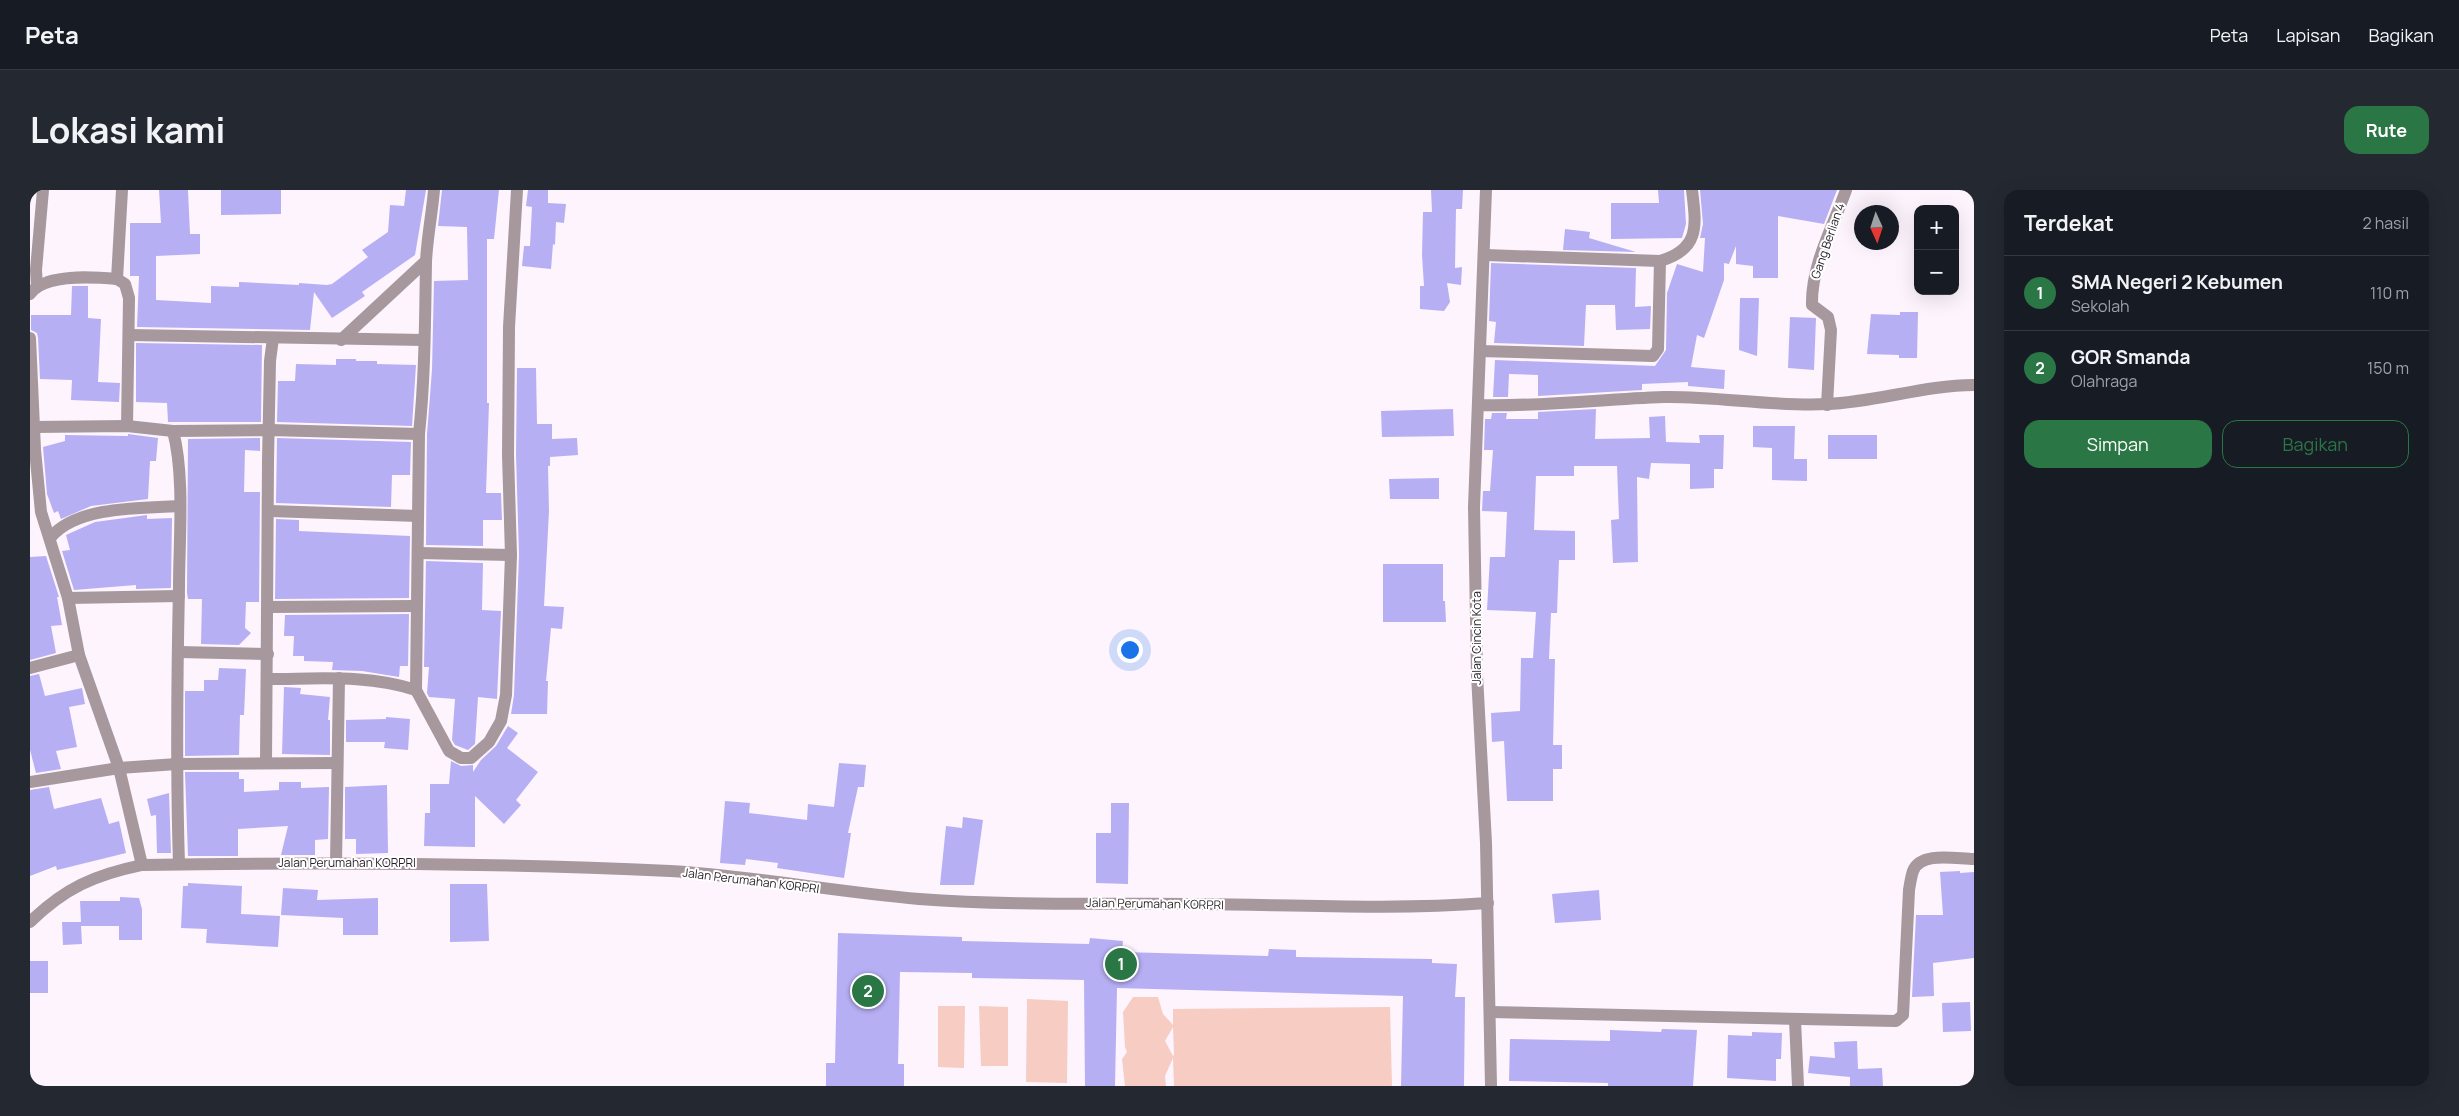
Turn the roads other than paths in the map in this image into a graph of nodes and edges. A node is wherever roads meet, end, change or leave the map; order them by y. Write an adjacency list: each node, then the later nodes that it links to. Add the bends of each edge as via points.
1 (43, 190): 11 (street)
2 (122, 190): 12 (street)
3 (434, 190): 9 (street)
4 (517, 190): 35 (street, via 509,327)
5 (1486, 190): 8 (street, Jalan Cincin Kota)
6 (1692, 190): 10 (street, via 1694,236 1672,257)
7 (1846, 190): 22 (street, Gang Berlian 4, via 1812,289 1812,304 1828,317 1831,330)
8 (1485, 255): 10 (street); 19 (street, Jalan Cincin Kota)
9 (426, 261): 17 (street); 18 (street, via 428,295)
10 (1660, 261): 19 (street, via 1658,349 1653,356)
11 (33, 267): 13 (street)
12 (117, 279): 13 (street, via 59,279); 14 (street, via 125,284 130,298)
13 (34, 290)
14 (129, 335): 16 (street); 24 (street)
15 (30, 338): 20 (street)
16 (273, 338): 17 (street); 26 (street)
17 (341, 340): 18 (street)
18 (424, 340): 28 (street)
19 (1480, 351): 23 (street, Jalan Cincin Kota)
20 (31, 383): 25 (street)
21 (1974, 384): 22 (street)
22 (1826, 404): 23 (street, via 1664,397)
23 (1478, 405): 56 (street, Jalan Cincin Kota, via 1474,507 1477,675)
24 (127, 426): 25 (street); 27 (street)
25 (34, 427): 31 (street)
26 (269, 430): 27 (street); 28 (street); 30 (street)
27 (173, 431): 29 (street)
28 (419, 434): 32 (street)
29 (180, 506): 33 (street, via 137,508 85,516 64,525); 36 (street)
30 (270, 511): 32 (street); 39 (street)
31 (36, 514): 33 (street)
32 (418, 516): 34 (street)
33 (51, 537): 37 (street)
34 (418, 553): 35 (street); 38 (street)
35 (511, 555): 46 (street, via 506,695 501,721 489,742 471,758 461,758 450,751)
36 (178, 596): 37 (street); 40 (street)
37 (68, 598): 42 (street)
38 (416, 606): 39 (street); 46 (street)
39 (268, 607): 41 (street)
40 (179, 652): 41 (street); 49 (street)
41 (268, 654): 45 (street)
42 (79, 655): 43 (street); 50 (street)
43 (30, 668)
44 (339, 678): 45 (street); 46 (street, via 390,683); 48 (street)
45 (268, 679): 47 (street)
46 (416, 690)
47 (266, 762): 48 (street); 49 (street)
48 (337, 763): 53 (street)
49 (177, 764): 50 (street); 54 (street)
50 (119, 768): 51 (street); 55 (street)
51 (30, 782)
52 (1974, 859): 59 (street, via 1931,858 1920,861 1913,870 1908,890 1902,1018 1896,1021)
53 (336, 863): 54 (street, Jalan Perumahan KORPRI); 56 (street, Jalan Perumahan KORPRI, via 672,871 922,899 1375,908)
54 (179, 864): 55 (street, Jalan Perumahan KORPRI)
55 (142, 865): 57 (street, Jalan Perumahan KORPRI, via 89,879 65,892)
56 (1488, 903): 58 (street, Jalan Cincin Kota)
57 (30, 922)
58 (1490, 1012): 59 (street); 60 (street, Jalan Cincin Kota)
59 (1795, 1020): 61 (street)
60 (1491, 1086)
61 (1798, 1086)

